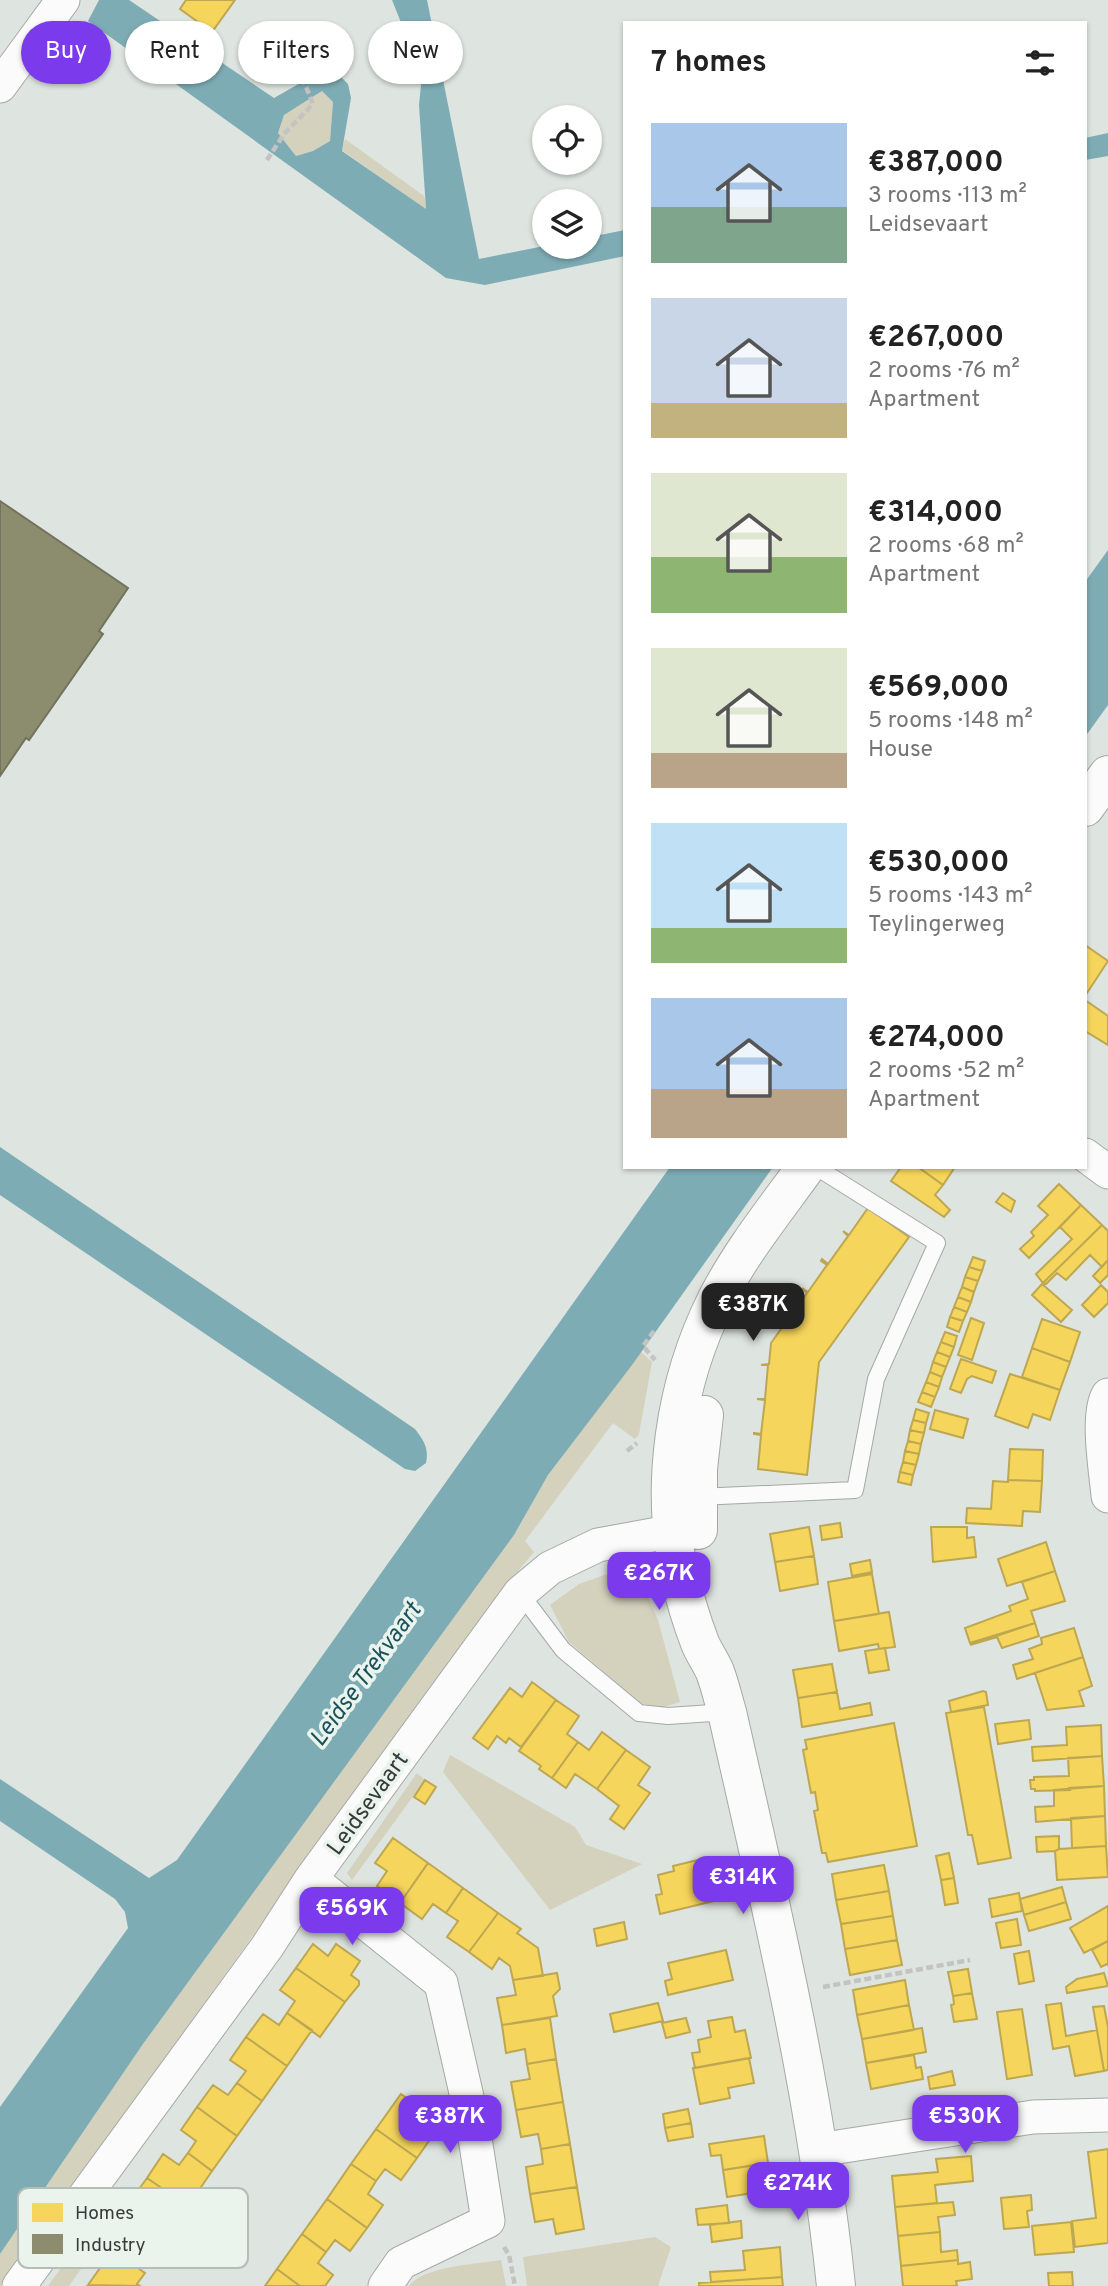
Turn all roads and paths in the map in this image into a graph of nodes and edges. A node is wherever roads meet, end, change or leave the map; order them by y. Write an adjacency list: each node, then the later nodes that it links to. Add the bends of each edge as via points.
1 (63, 0): 3 (street)
2 (305, 84): 4 (path, via 313,104)
3 (0, 86)
4 (267, 160)
5 (1108, 775): 6 (main road)
6 (1087, 804)
7 (1087, 1156): 10 (street)
8 (817, 1169): 15 (main road, via 742,1259 699,1338 671,1469)
9 (820, 1169): 15 (lane, via 937,1243 876,1379 855,1490)
10 (1108, 1172)
11 (654, 1331): 12 (path, via 641,1348)
12 (651, 1356)
13 (1108, 1395): 14 (street, via 1102,1440)
14 (1108, 1496)
15 (684, 1514): 16 (street, Leidsevaart, via 597,1545 551,1568); 17 (main road, via 680,1576)
16 (520, 1593): 17 (lane, via 564,1650 639,1713); 18 (street, Leidsevaart)
17 (727, 1712): 20 (main road)
18 (311, 1879): 23 (street, Leidsevaart, via 267,1947); 27 (street, via 440,1983 472,2119 488,2221 401,2263)
19 (970, 1961): 20 (path)
20 (791, 1993): 22 (main road)
21 (1108, 2115): 22 (street, via 1033,2117)
22 (818, 2150): 29 (main road)
23 (91, 2188)
24 (509, 2255): 28 (path)
25 (32, 2268): 26 (street, Leidsevaart)
26 (19, 2286)
27 (385, 2286)
28 (515, 2286)
29 (836, 2286)

